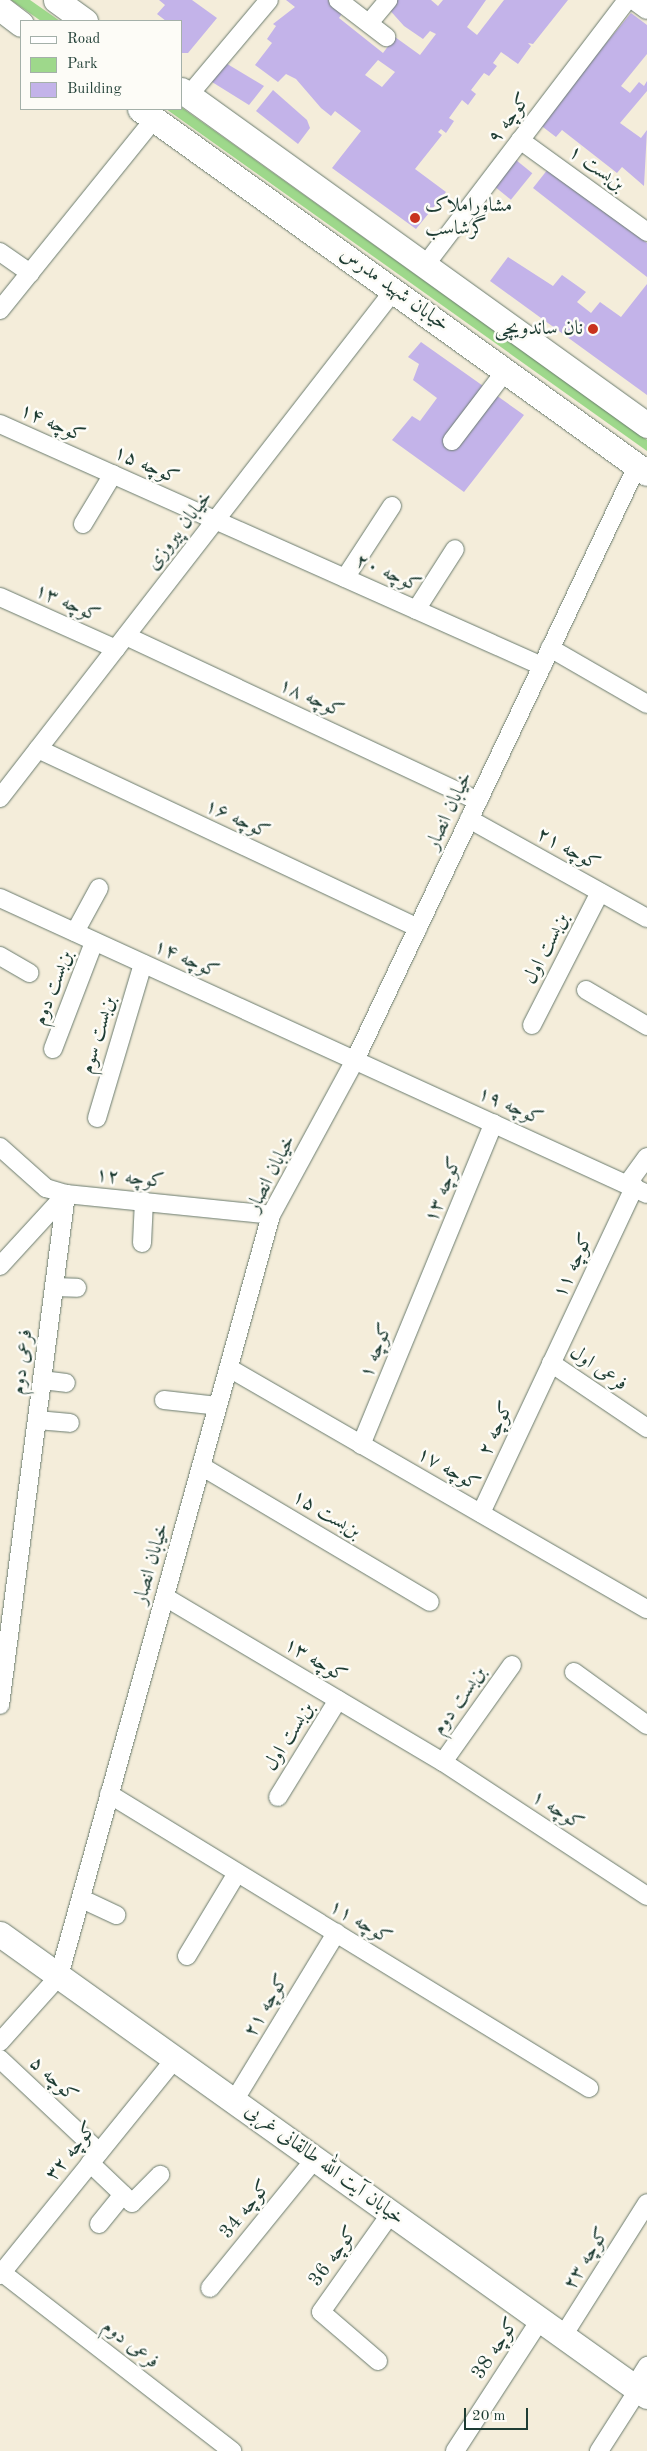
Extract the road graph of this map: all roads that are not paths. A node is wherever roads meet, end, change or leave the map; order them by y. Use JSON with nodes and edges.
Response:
{"nodes":[{"id":1,"x":56,"y":0,"type":"edge"},
{"id":2,"x":269,"y":0,"type":"edge"},
{"id":3,"x":338,"y":0,"type":"edge"},
{"id":4,"x":388,"y":0,"type":"edge"},
{"id":5,"x":627,"y":0,"type":"edge"},
{"id":6,"x":633,"y":0,"type":"edge"},
{"id":7,"x":0,"y":8,"type":"edge"},
{"id":8,"x":647,"y":10,"type":"edge"},
{"id":9,"x":84,"y":20,"type":"edge"},
{"id":10,"x":20,"y":23,"type":"edge"},
{"id":11,"x":369,"y":23,"type":"junction"},
{"id":12,"x":386,"y":37,"type":"dead end"},
{"id":13,"x":185,"y":92,"type":"edge"},
{"id":14,"x":147,"y":114,"type":"edge"},
{"id":15,"x":520,"y":140,"type":"junction"},
{"id":16,"x":647,"y":232,"type":"edge"},
{"id":17,"x":0,"y":252,"type":"edge"},
{"id":18,"x":426,"y":264,"type":"junction"},
{"id":19,"x":30,"y":273,"type":"junction"},
{"id":20,"x":394,"y":290,"type":"junction"},
{"id":21,"x":0,"y":310,"type":"edge"},
{"id":22,"x":506,"y":370,"type":"junction"},
{"id":23,"x":0,"y":424,"type":"edge"},
{"id":24,"x":647,"y":425,"type":"edge"},
{"id":25,"x":452,"y":441,"type":"dead end"},
{"id":26,"x":87,"y":463,"type":"joint"},
{"id":27,"x":642,"y":469,"type":"edge"},
{"id":28,"x":113,"y":474,"type":"junction"},
{"id":29,"x":392,"y":506,"type":"dead end"},
{"id":30,"x":216,"y":520,"type":"junction"},
{"id":31,"x":83,"y":524,"type":"dead end"},
{"id":32,"x":455,"y":549,"type":"dead end"},
{"id":33,"x":344,"y":578,"type":"junction"},
{"id":34,"x":0,"y":598,"type":"edge"},
{"id":35,"x":416,"y":610,"type":"junction"},
{"id":36,"x":121,"y":643,"type":"junction"},
{"id":37,"x":550,"y":648,"type":"junction"},
{"id":38,"x":542,"y":666,"type":"junction"},
{"id":39,"x":647,"y":704,"type":"edge"},
{"id":40,"x":38,"y":749,"type":"junction"},
{"id":41,"x":0,"y":798,"type":"edge"},
{"id":42,"x":478,"y":801,"type":"junction"},
{"id":43,"x":469,"y":819,"type":"junction"},
{"id":44,"x":99,"y":888,"type":"dead end"},
{"id":45,"x":600,"y":892,"type":"junction"},
{"id":46,"x":0,"y":898,"type":"edge"},
{"id":47,"x":647,"y":918,"type":"edge"},
{"id":48,"x":418,"y":928,"type":"junction"},
{"id":49,"x":75,"y":932,"type":"junction"},
{"id":50,"x":94,"y":942,"type":"junction"},
{"id":51,"x":0,"y":956,"type":"edge"},
{"id":52,"x":143,"y":964,"type":"junction"},
{"id":53,"x":29,"y":974,"type":"dead end"},
{"id":54,"x":586,"y":990,"type":"dead end"},
{"id":55,"x":532,"y":1025,"type":"dead end"},
{"id":56,"x":647,"y":1026,"type":"edge"},
{"id":57,"x":52,"y":1049,"type":"dead end"},
{"id":58,"x":355,"y":1060,"type":"junction"},
{"id":59,"x":97,"y":1118,"type":"dead end"},
{"id":60,"x":494,"y":1123,"type":"junction"},
{"id":61,"x":0,"y":1147,"type":"edge"},
{"id":62,"x":647,"y":1157,"type":"edge"},
{"id":63,"x":636,"y":1188,"type":"edge"},
{"id":64,"x":66,"y":1194,"type":"junction"},
{"id":65,"x":144,"y":1202,"type":"junction"},
{"id":66,"x":272,"y":1215,"type":"junction"},
{"id":67,"x":142,"y":1243,"type":"dead end"},
{"id":68,"x":0,"y":1266,"type":"edge"},
{"id":69,"x":432,"y":1273,"type":"joint"},
{"id":70,"x":54,"y":1287,"type":"junction"},
{"id":71,"x":77,"y":1288,"type":"dead end"},
{"id":72,"x":551,"y":1363,"type":"junction"},
{"id":73,"x":228,"y":1368,"type":"junction"},
{"id":74,"x":42,"y":1380,"type":"junction"},
{"id":75,"x":66,"y":1383,"type":"dead end"},
{"id":76,"x":164,"y":1400,"type":"dead end"},
{"id":77,"x":218,"y":1406,"type":"junction"},
{"id":78,"x":37,"y":1420,"type":"junction"},
{"id":79,"x":70,"y":1423,"type":"dead end"},
{"id":80,"x":647,"y":1428,"type":"edge"},
{"id":81,"x":362,"y":1445,"type":"junction"},
{"id":82,"x":202,"y":1466,"type":"junction"},
{"id":83,"x":481,"y":1513,"type":"junction"},
{"id":84,"x":165,"y":1597,"type":"junction"},
{"id":85,"x":430,"y":1602,"type":"dead end"},
{"id":86,"x":647,"y":1610,"type":"edge"},
{"id":87,"x":512,"y":1664,"type":"dead end"},
{"id":88,"x":574,"y":1672,"type":"dead end"},
{"id":89,"x":338,"y":1700,"type":"junction"},
{"id":90,"x":0,"y":1705,"type":"edge"},
{"id":91,"x":647,"y":1725,"type":"edge"},
{"id":92,"x":443,"y":1762,"type":"junction"},
{"id":93,"x":109,"y":1794,"type":"junction"},
{"id":94,"x":278,"y":1797,"type":"dead end"},
{"id":95,"x":237,"y":1873,"type":"junction"},
{"id":96,"x":647,"y":1896,"type":"edge"},
{"id":97,"x":82,"y":1899,"type":"junction"},
{"id":98,"x":116,"y":1915,"type":"dead end"},
{"id":99,"x":336,"y":1933,"type":"junction"},
{"id":100,"x":0,"y":1934,"type":"edge"},
{"id":101,"x":187,"y":1956,"type":"dead end"},
{"id":102,"x":59,"y":1976,"type":"junction"},
{"id":103,"x":0,"y":2042,"type":"edge"},
{"id":104,"x":0,"y":2059,"type":"edge"},
{"id":105,"x":174,"y":2059,"type":"junction"},
{"id":106,"x":589,"y":2088,"type":"dead end"},
{"id":107,"x":234,"y":2101,"type":"junction"},
{"id":108,"x":94,"y":2158,"type":"junction"},
{"id":109,"x":315,"y":2159,"type":"junction"},
{"id":110,"x":160,"y":2175,"type":"dead end"},
{"id":111,"x":128,"y":2199,"type":"junction"},
{"id":112,"x":647,"y":2203,"type":"edge"},
{"id":113,"x":391,"y":2213,"type":"junction"},
{"id":114,"x":99,"y":2224,"type":"dead end"},
{"id":115,"x":1,"y":2273,"type":"edge"},
{"id":116,"x":210,"y":2288,"type":"dead end"},
{"id":117,"x":540,"y":2320,"type":"junction"},
{"id":118,"x":563,"y":2336,"type":"junction"},
{"id":119,"x":378,"y":2361,"type":"dead end"},
{"id":120,"x":647,"y":2366,"type":"edge"},
{"id":121,"x":640,"y":2391,"type":"edge"},
{"id":122,"x":232,"y":2451,"type":"edge"},
{"id":123,"x":455,"y":2451,"type":"edge"},
{"id":124,"x":599,"y":2451,"type":"edge"}],
"edges":[{"from":1,"to":9,"type":"main road"},
{"from":2,"to":13,"type":"street"},
{"from":3,"to":11,"type":"street"},
{"from":4,"to":11,"type":"street"},
{"from":5,"to":15,"type":"street","name":"کوچه ۹"},
{"from":6,"to":8,"type":"street"},
{"from":7,"to":10,"type":"main road"},
{"from":11,"to":12,"type":"street"},
{"from":13,"to":18,"type":"main road","name":"خیابان شهید مدرس"},
{"from":14,"to":19,"type":"street"},
{"from":14,"to":20,"type":"main road","name":"خیابان شهید مدرس"},
{"from":15,"to":16,"type":"street","name":"بن‌بست ۱"},
{"from":15,"to":18,"type":"street","name":"کوچه ۹"},
{"from":17,"to":19,"type":"street"},
{"from":18,"to":24,"type":"main road","name":"خیابان شهید مدرس"},
{"from":19,"to":21,"type":"street"},
{"from":20,"to":22,"type":"main road","name":"خیابان شهید مدرس"},
{"from":20,"to":30,"type":"street","name":"خیابان پیروزی"},
{"from":22,"to":25,"type":"street"},
{"from":22,"to":27,"type":"main road","name":"خیابان شهید مدرس"},
{"from":23,"to":26,"type":"street","name":"کوچه ۱۴"},
{"from":26,"to":28,"type":"street","name":"کوچه ۱۵"},
{"from":27,"to":37,"type":"street","name":"خیابان انصار"},
{"from":28,"to":30,"type":"street","name":"کوچه ۱۵"},
{"from":28,"to":31,"type":"street"},
{"from":29,"to":33,"type":"street"},
{"from":30,"to":33,"type":"street","name":"کوچه ۲۰"},
{"from":30,"to":36,"type":"street","name":"خیابان پیروزی"},
{"from":32,"to":35,"type":"street"},
{"from":33,"to":35,"type":"street","name":"کوچه ۲۰"},
{"from":34,"to":36,"type":"street","name":"کوچه ۱۳"},
{"from":35,"to":38,"type":"street","name":"کوچه ۲۰"},
{"from":36,"to":40,"type":"street","name":"خیابان پیروزی"},
{"from":36,"to":42,"type":"street","name":"کوچه ۱۸"},
{"from":37,"to":38,"type":"street","name":"خیابان انصار"},
{"from":37,"to":39,"type":"street"},
{"from":38,"to":42,"type":"street","name":"خیابان انصار"},
{"from":40,"to":41,"type":"street","name":"خیابان پیروزی"},
{"from":40,"to":48,"type":"street","name":"کوچه ۱۶"},
{"from":42,"to":43,"type":"street","name":"خیابان انصار"},
{"from":43,"to":45,"type":"street","name":"کوچه ۲۱"},
{"from":43,"to":48,"type":"street","name":"خیابان انصار"},
{"from":44,"to":49,"type":"street"},
{"from":45,"to":47,"type":"street","name":"کوچه ۲۱"},
{"from":45,"to":55,"type":"street","name":"بن‌بست اول"},
{"from":46,"to":49,"type":"street","name":"کوچه ۱۴"},
{"from":48,"to":58,"type":"street","name":"خیابان انصار"},
{"from":49,"to":50,"type":"street","name":"کوچه ۱۴"},
{"from":50,"to":52,"type":"street","name":"کوچه ۱۴"},
{"from":50,"to":57,"type":"street","name":"بن‌بست دوم"},
{"from":51,"to":53,"type":"street"},
{"from":52,"to":58,"type":"street","name":"کوچه ۱۴"},
{"from":52,"to":59,"type":"street","name":"بن‌بست سوم"},
{"from":54,"to":56,"type":"street"},
{"from":58,"to":60,"type":"street","name":"کوچه ۱۹"},
{"from":58,"to":66,"type":"street","name":"خیابان انصار"},
{"from":60,"to":63,"type":"street","name":"کوچه ۱۹"},
{"from":60,"to":69,"type":"street","name":"کوچه ۱۳"},
{"from":61,"to":64,"type":"street","name":"کوچه ۱۲"},
{"from":62,"to":63,"type":"street","name":"کوچه ۱۱"},
{"from":63,"to":72,"type":"street","name":"کوچه ۱۱"},
{"from":64,"to":65,"type":"street","name":"کوچه ۱۲"},
{"from":64,"to":68,"type":"street"},
{"from":64,"to":70,"type":"street","name":"فرعی دوم"},
{"from":65,"to":66,"type":"street","name":"کوچه ۱۲"},
{"from":65,"to":67,"type":"street"},
{"from":66,"to":73,"type":"street","name":"خیابان انصار"},
{"from":69,"to":81,"type":"street","name":"کوچه ۱"},
{"from":70,"to":71,"type":"street"},
{"from":70,"to":74,"type":"street","name":"فرعی دوم"},
{"from":72,"to":80,"type":"street","name":"فرعی اول"},
{"from":72,"to":83,"type":"street","name":"کوچه ۲"},
{"from":73,"to":77,"type":"street","name":"خیابان انصار"},
{"from":73,"to":81,"type":"street","name":"کوچه ۱۷"},
{"from":74,"to":75,"type":"street"},
{"from":74,"to":78,"type":"street","name":"فرعی دوم"},
{"from":76,"to":77,"type":"street"},
{"from":77,"to":82,"type":"street","name":"خیابان انصار"},
{"from":78,"to":79,"type":"street"},
{"from":78,"to":90,"type":"street","name":"فرعی دوم"},
{"from":81,"to":83,"type":"street","name":"کوچه ۱۷"},
{"from":82,"to":84,"type":"street","name":"خیابان انصار"},
{"from":82,"to":85,"type":"street","name":"بن‌بست ۱۵"},
{"from":83,"to":86,"type":"street","name":"کوچه ۱۷"},
{"from":84,"to":89,"type":"street","name":"کوچه ۱۳"},
{"from":84,"to":93,"type":"street","name":"خیابان انصار"},
{"from":87,"to":92,"type":"street","name":"بن‌بست دوم"},
{"from":88,"to":91,"type":"street"},
{"from":89,"to":92,"type":"street","name":"کوچه ۱۳"},
{"from":89,"to":94,"type":"street","name":"بن‌بست اول"},
{"from":92,"to":96,"type":"street","name":"کوچه ۱"},
{"from":93,"to":95,"type":"street","name":"کوچه ۱۱"},
{"from":93,"to":97,"type":"street","name":"خیابان انصار"},
{"from":95,"to":99,"type":"street","name":"کوچه ۱۱"},
{"from":95,"to":101,"type":"street"},
{"from":97,"to":98,"type":"street"},
{"from":97,"to":102,"type":"street","name":"خیابان انصار"},
{"from":99,"to":106,"type":"street","name":"کوچه ۱۱"},
{"from":99,"to":107,"type":"street","name":"کوچه ۲۱"},
{"from":100,"to":102,"type":"main road","name":"خیابان آیت الله طالقانی غربی"},
{"from":102,"to":103,"type":"street"},
{"from":102,"to":105,"type":"main road","name":"خیابان آیت الله طالقانی غربی"},
{"from":104,"to":108,"type":"street","name":"کوچه ۵"},
{"from":105,"to":107,"type":"main road","name":"خیابان آیت الله طالقانی غربی"},
{"from":105,"to":108,"type":"street","name":"کوچه ۳۲"},
{"from":107,"to":109,"type":"main road","name":"خیابان آیت الله طالقانی غربی"},
{"from":108,"to":111,"type":"street"},
{"from":108,"to":115,"type":"street","name":"کوچه ۳۲"},
{"from":109,"to":113,"type":"main road","name":"خیابان آیت الله طالقانی غربی"},
{"from":109,"to":116,"type":"street","name":"کوچه 34"},
{"from":110,"to":111,"type":"street"},
{"from":111,"to":114,"type":"street"},
{"from":112,"to":118,"type":"street","name":"کوچه ۲۳"},
{"from":113,"to":117,"type":"main road","name":"خیابان آیت الله طالقانی غربی"},
{"from":113,"to":119,"type":"street","name":"کوچه 36"},
{"from":115,"to":122,"type":"street","name":"فرعی دوم"},
{"from":117,"to":118,"type":"main road","name":"خیابان آیت الله طالقانی غربی"},
{"from":117,"to":123,"type":"street","name":"کوچه 38"},
{"from":118,"to":121,"type":"main road","name":"خیابان آیت الله طالقانی غربی"},
{"from":120,"to":121,"type":"street"},
{"from":121,"to":124,"type":"street"}]}
